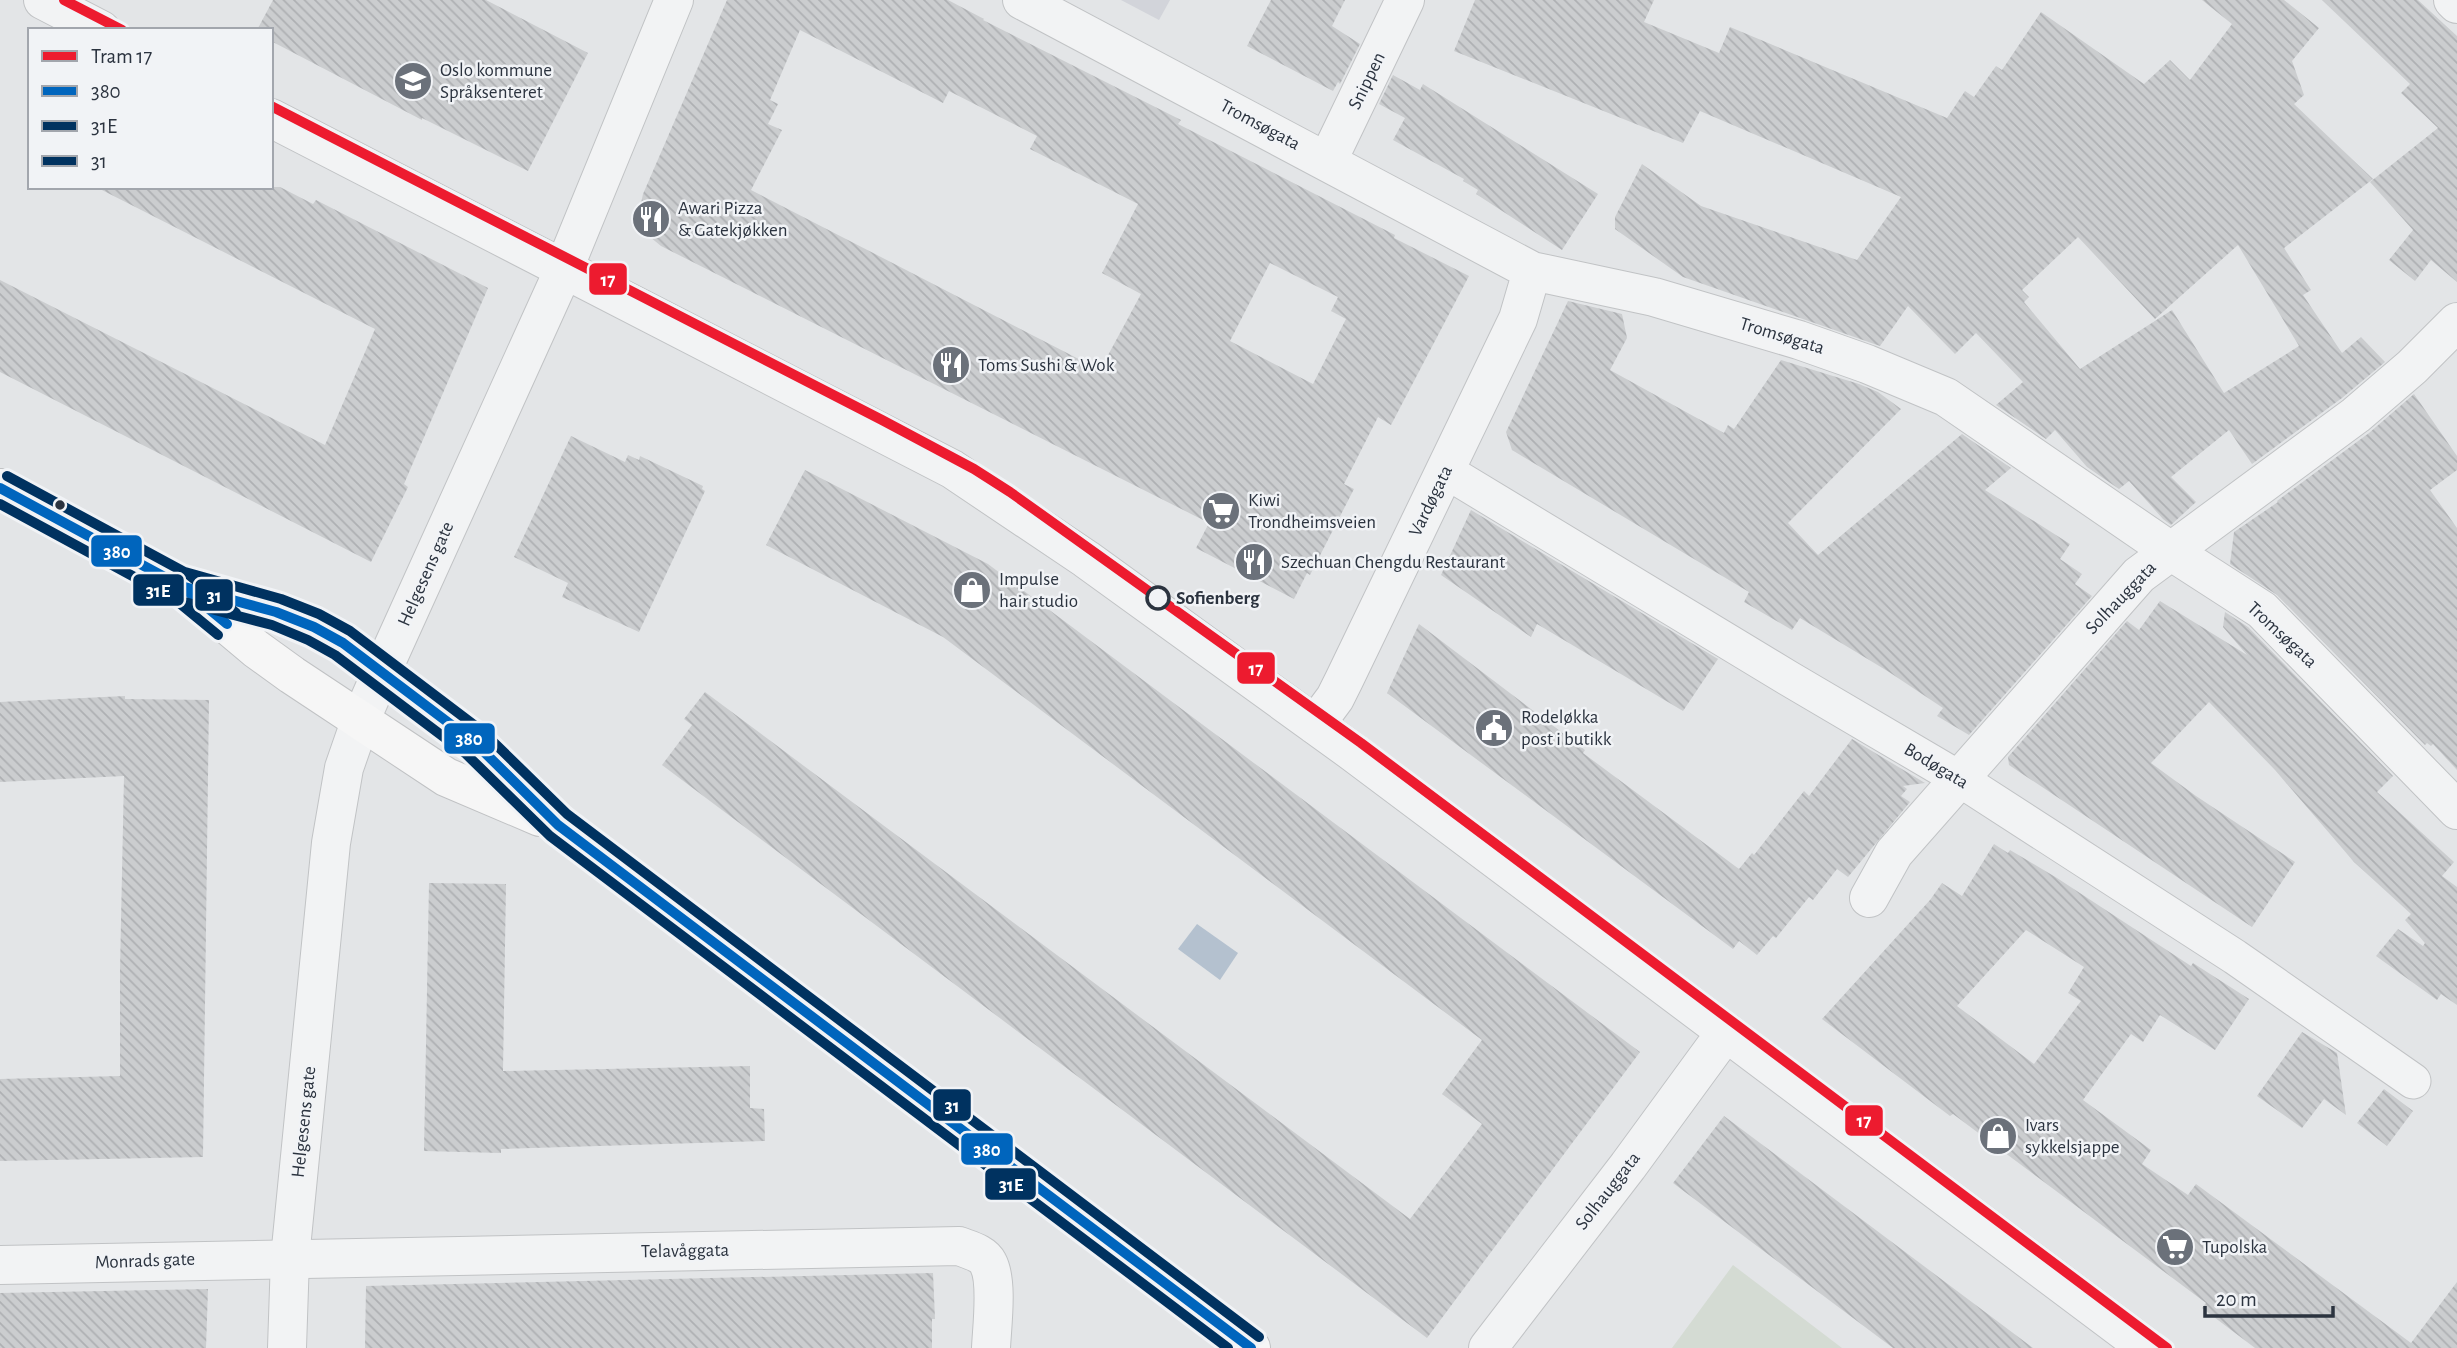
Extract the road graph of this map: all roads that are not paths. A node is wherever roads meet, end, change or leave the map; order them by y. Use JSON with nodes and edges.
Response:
{"nodes":[{"id":1,"x":43,"y":0,"type":"edge"},
{"id":2,"x":674,"y":0,"type":"edge"},
{"id":3,"x":1022,"y":0,"type":"edge"},
{"id":4,"x":1405,"y":0,"type":"edge"},
{"id":5,"x":2453,"y":0,"type":"edge"},
{"id":6,"x":2457,"y":4,"type":"edge"},
{"id":7,"x":97,"y":28,"type":"edge"},
{"id":8,"x":273,"y":119,"type":"edge"},
{"id":9,"x":1328,"y":160,"type":"junction"},
{"id":10,"x":564,"y":269,"type":"junction"},
{"id":11,"x":1532,"y":271,"type":"junction"},
{"id":12,"x":2457,"y":322,"type":"edge"},
{"id":13,"x":1446,"y":471,"type":"junction"},
{"id":14,"x":0,"y":488,"type":"edge"},
{"id":15,"x":2169,"y":550,"type":"junction"},
{"id":16,"x":181,"y":586,"type":"junction"},
{"id":17,"x":382,"y":671,"type":"junction"},
{"id":18,"x":361,"y":719,"type":"junction"},
{"id":19,"x":1315,"y":725,"type":"junction"},
{"id":20,"x":1958,"y":778,"type":"junction"},
{"id":21,"x":2457,"y":810,"type":"edge"},
{"id":22,"x":558,"y":825,"type":"junction"},
{"id":23,"x":1869,"y":898,"type":"dead end"},
{"id":24,"x":1726,"y":1032,"type":"junction"},
{"id":25,"x":2413,"y":1081,"type":"dead end"},
{"id":26,"x":290,"y":1258,"type":"junction"},
{"id":27,"x":0,"y":1265,"type":"edge"},
{"id":28,"x":287,"y":1348,"type":"edge"},
{"id":29,"x":991,"y":1348,"type":"edge"},
{"id":30,"x":1251,"y":1348,"type":"edge"},
{"id":31,"x":1488,"y":1348,"type":"edge"},
{"id":32,"x":2147,"y":1348,"type":"edge"}],
"edges":[{"from":1,"to":7,"type":"street"},
{"from":2,"to":10,"type":"street","name":"Helgesens gate"},
{"from":3,"to":9,"type":"street","name":"Tromsøgata"},
{"from":4,"to":9,"type":"street","name":"Snippen"},
{"from":5,"to":6,"type":"street"},
{"from":8,"to":10,"type":"street"},
{"from":9,"to":11,"type":"street","name":"Tromsøgata"},
{"from":10,"to":17,"type":"street","name":"Helgesens gate"},
{"from":10,"to":19,"type":"street"},
{"from":11,"to":13,"type":"street","name":"Vardøgata"},
{"from":11,"to":15,"type":"street","name":"Tromsøgata"},
{"from":12,"to":15,"type":"street","name":"Solhauggata"},
{"from":13,"to":19,"type":"street","name":"Vardøgata"},
{"from":13,"to":20,"type":"street","name":"Bodøgata"},
{"from":14,"to":16,"type":"main road"},
{"from":15,"to":20,"type":"street","name":"Solhauggata"},
{"from":15,"to":21,"type":"street","name":"Tromsøgata"},
{"from":16,"to":17,"type":"main road"},
{"from":16,"to":18,"type":"main road"},
{"from":17,"to":18,"type":"street","name":"Helgesens gate"},
{"from":17,"to":22,"type":"main road"},
{"from":18,"to":22,"type":"main road"},
{"from":18,"to":26,"type":"street","name":"Helgesens gate"},
{"from":19,"to":24,"type":"street"},
{"from":20,"to":23,"type":"street","name":"Solhauggata"},
{"from":20,"to":25,"type":"street","name":"Bodøgata"},
{"from":22,"to":30,"type":"main road"},
{"from":24,"to":31,"type":"street","name":"Solhauggata"},
{"from":24,"to":32,"type":"street"},
{"from":26,"to":27,"type":"street","name":"Monrads gate"},
{"from":26,"to":28,"type":"street","name":"Helgesens gate"},
{"from":26,"to":29,"type":"street","name":"Telavåggata"}]}
